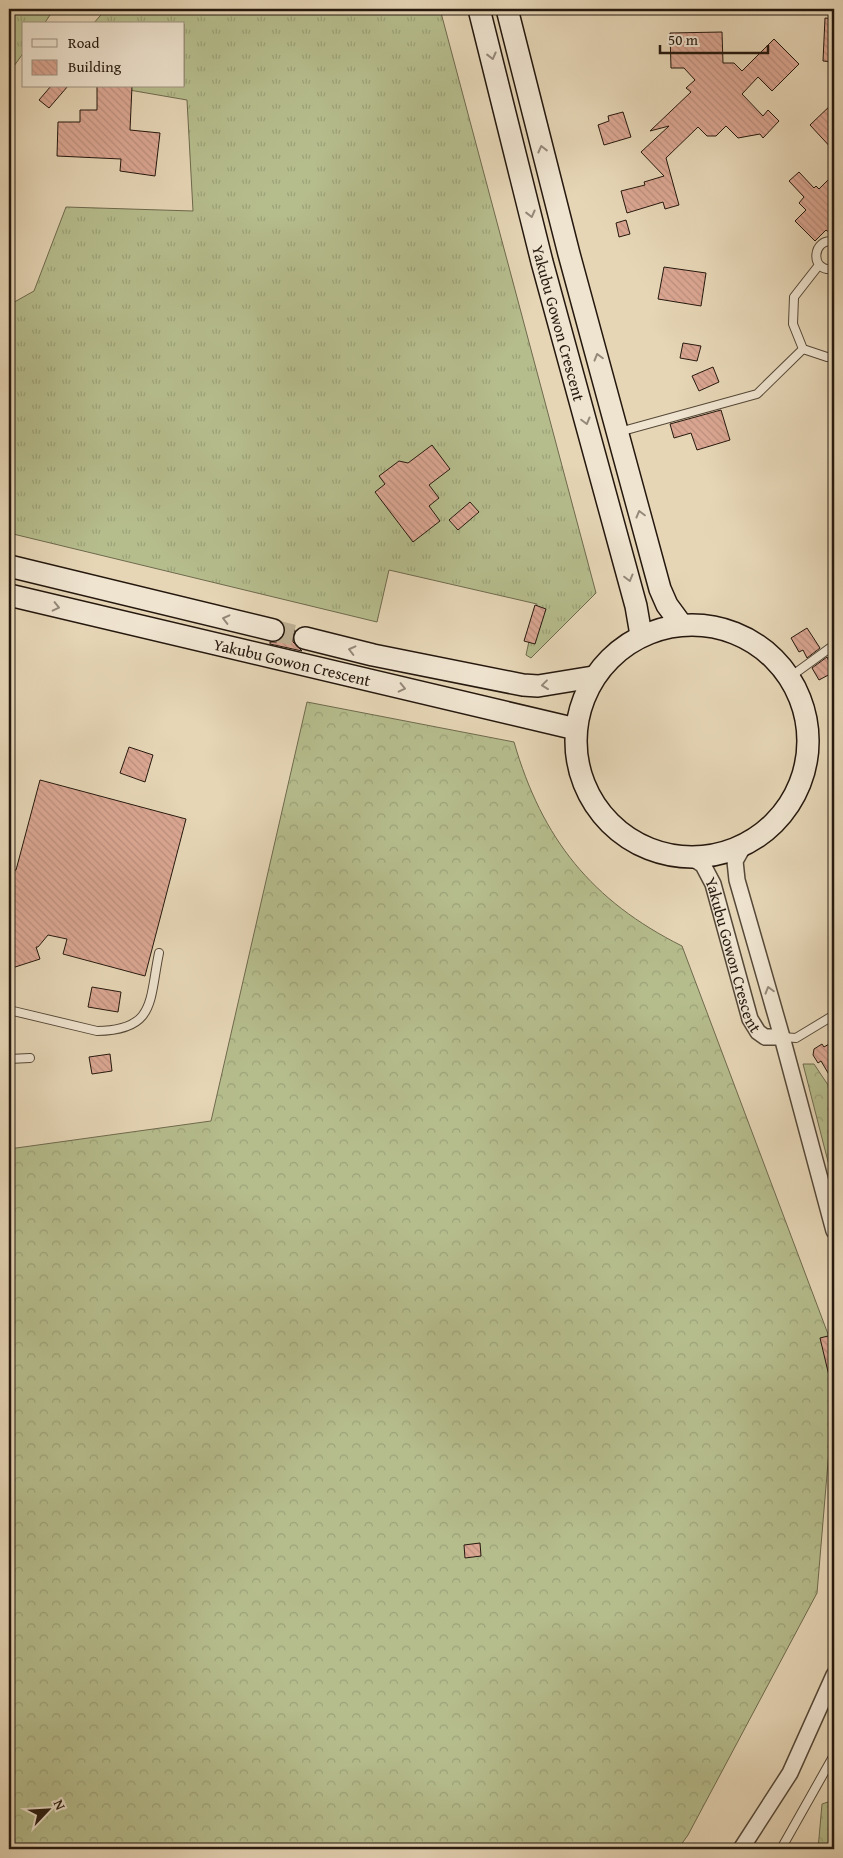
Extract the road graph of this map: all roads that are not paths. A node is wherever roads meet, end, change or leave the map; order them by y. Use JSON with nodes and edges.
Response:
{"nodes":[{"id":1,"x":479,"y":9,"type":"edge"},
{"id":2,"x":507,"y":9,"type":"edge"},
{"id":3,"x":834,"y":242,"type":"edge"},
{"id":4,"x":819,"y":265,"type":"junction"},
{"id":5,"x":834,"y":269,"type":"edge"},
{"id":6,"x":803,"y":349,"type":"junction"},
{"id":7,"x":834,"y":357,"type":"edge"},
{"id":8,"x":619,"y":432,"type":"junction"},
{"id":9,"x":9,"y":566,"type":"edge"},
{"id":10,"x":9,"y":596,"type":"edge"},
{"id":11,"x":681,"y":624,"type":"junction"},
{"id":12,"x":273,"y":630,"type":"tunnel mouth"},
{"id":13,"x":640,"y":635,"type":"junction"},
{"id":14,"x":305,"y":638,"type":"tunnel mouth"},
{"id":15,"x":834,"y":645,"type":"edge"},
{"id":16,"x":593,"y":677,"type":"junction"},
{"id":17,"x":790,"y":678,"type":"junction"},
{"id":18,"x":576,"y":729,"type":"junction"},
{"id":19,"x":743,"y":847,"type":"junction"},
{"id":20,"x":692,"y":858,"type":"junction"},
{"id":21,"x":159,"y":953,"type":"dead end"},
{"id":22,"x":9,"y":1010,"type":"edge"},
{"id":23,"x":834,"y":1015,"type":"edge"},
{"id":24,"x":782,"y":1037,"type":"junction"},
{"id":25,"x":30,"y":1058,"type":"dead end"},
{"id":26,"x":9,"y":1059,"type":"edge"},
{"id":27,"x":834,"y":1231,"type":"edge"},
{"id":28,"x":834,"y":1675,"type":"edge"},
{"id":29,"x":834,"y":1755,"type":"edge"},
{"id":30,"x":741,"y":1849,"type":"edge"},
{"id":31,"x":782,"y":1849,"type":"edge"}],
"edges":[{"from":1,"to":13,"type":"street","name":"Yakubu Gowon Crescent","one_way":true},
{"from":8,"to":2,"type":"street","name":"Yakubu Gowon Crescent","one_way":true},
{"from":3,"to":4,"type":"lane"},
{"from":4,"to":5,"type":"lane"},
{"from":4,"to":6,"type":"lane"},
{"from":6,"to":7,"type":"lane"},
{"from":6,"to":8,"type":"lane"},
{"from":11,"to":8,"type":"street","name":"Yakubu Gowon Crescent","one_way":true},
{"from":12,"to":9,"type":"street","one_way":true},
{"from":10,"to":18,"type":"street","name":"Yakubu Gowon Crescent","one_way":true},
{"from":11,"to":13,"type":"street"},
{"from":11,"to":17,"type":"street"},
{"from":13,"to":16,"type":"street"},
{"from":16,"to":14,"type":"street","one_way":true},
{"from":15,"to":17,"type":"lane"},
{"from":16,"to":18,"type":"street"},
{"from":17,"to":19,"type":"street"},
{"from":18,"to":20,"type":"street"},
{"from":19,"to":20,"type":"street"},
{"from":24,"to":19,"type":"street","name":"Yakubu Gowon Crescent","one_way":true},
{"from":20,"to":24,"type":"street","name":"Yakubu Gowon Crescent"},
{"from":21,"to":22,"type":"lane"},
{"from":23,"to":24,"type":"lane"},
{"from":24,"to":27,"type":"street","name":"Yakubu Gowon Crescent"},
{"from":25,"to":26,"type":"lane"},
{"from":28,"to":30,"type":"street"},
{"from":29,"to":31,"type":"lane"}]}
